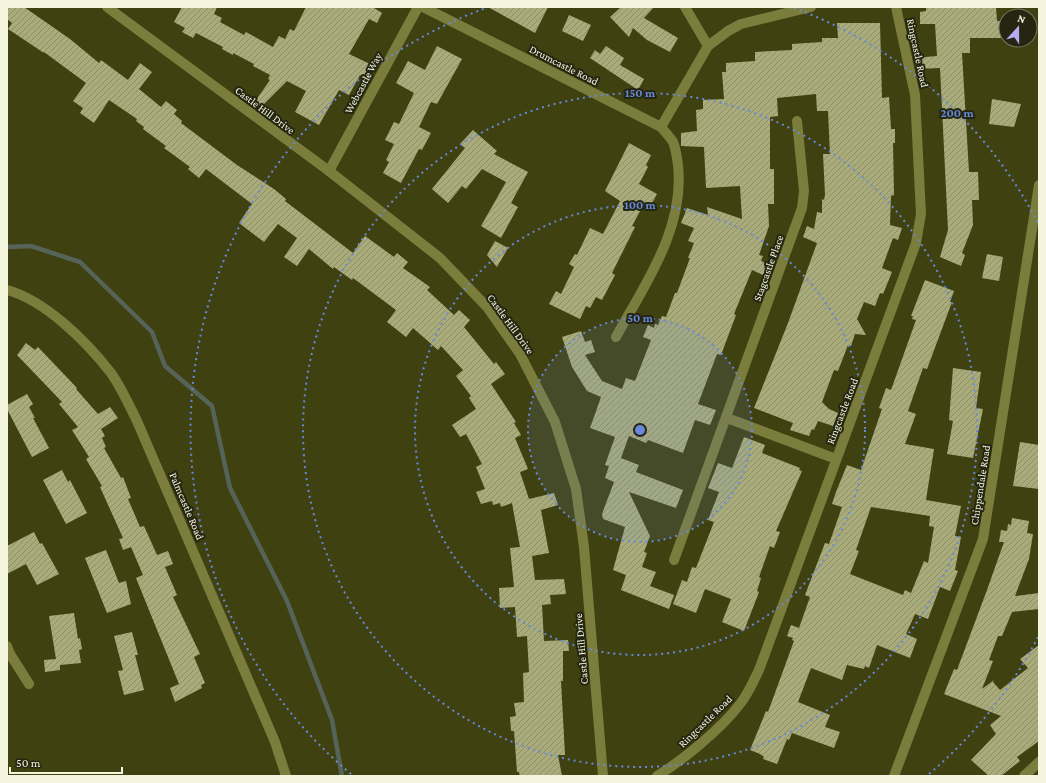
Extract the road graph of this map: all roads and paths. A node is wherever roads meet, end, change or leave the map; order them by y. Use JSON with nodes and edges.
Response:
{"nodes":[{"id":1,"x":107,"y":7,"type":"edge"},
{"id":2,"x":418,"y":7,"type":"edge"},
{"id":3,"x":423,"y":7,"type":"edge"},
{"id":4,"x":686,"y":7,"type":"edge"},
{"id":5,"x":811,"y":7,"type":"edge"},
{"id":6,"x":896,"y":7,"type":"edge"},
{"id":7,"x":708,"y":46,"type":"junction"},
{"id":8,"x":797,"y":121,"type":"dead end"},
{"id":9,"x":661,"y":127,"type":"junction"},
{"id":10,"x":329,"y":171,"type":"junction"},
{"id":11,"x":1039,"y":185,"type":"edge"},
{"id":12,"x":7,"y":290,"type":"edge"},
{"id":13,"x":616,"y":337,"type":"dead end"},
{"id":14,"x":727,"y":418,"type":"junction"},
{"id":15,"x":836,"y":459,"type":"junction"},
{"id":16,"x":674,"y":560,"type":"dead end"},
{"id":17,"x":7,"y":646,"type":"edge"},
{"id":18,"x":29,"y":684,"type":"dead end"},
{"id":19,"x":1039,"y":762,"type":"edge"},
{"id":20,"x":286,"y":776,"type":"edge"},
{"id":21,"x":603,"y":776,"type":"edge"},
{"id":22,"x":657,"y":776,"type":"edge"},
{"id":23,"x":894,"y":776,"type":"edge"},
{"id":24,"x":1024,"y":776,"type":"edge"}],
"edges":[{"from":1,"to":10,"type":"street","name":"Castle Hill Drive"},
{"from":2,"to":10,"type":"street","name":"Webcastle Way"},
{"from":3,"to":9,"type":"street","name":"Drumcastle Road"},
{"from":4,"to":7,"type":"street"},
{"from":5,"to":7,"type":"street"},
{"from":6,"to":15,"type":"street","name":"Ringcastle Road"},
{"from":7,"to":9,"type":"street"},
{"from":8,"to":14,"type":"street","name":"Stagcastle Place"},
{"from":9,"to":13,"type":"street","name":"Drumcastle Road"},
{"from":10,"to":21,"type":"street","name":"Castle Hill Drive"},
{"from":11,"to":23,"type":"street","name":"Chippendale Road"},
{"from":12,"to":20,"type":"street","name":"Palmcastle Road"},
{"from":14,"to":15,"type":"street"},
{"from":14,"to":16,"type":"street","name":"Stagcastle Place"},
{"from":15,"to":22,"type":"street","name":"Ringcastle Road"},
{"from":17,"to":18,"type":"street"},
{"from":19,"to":24,"type":"street"}]}
